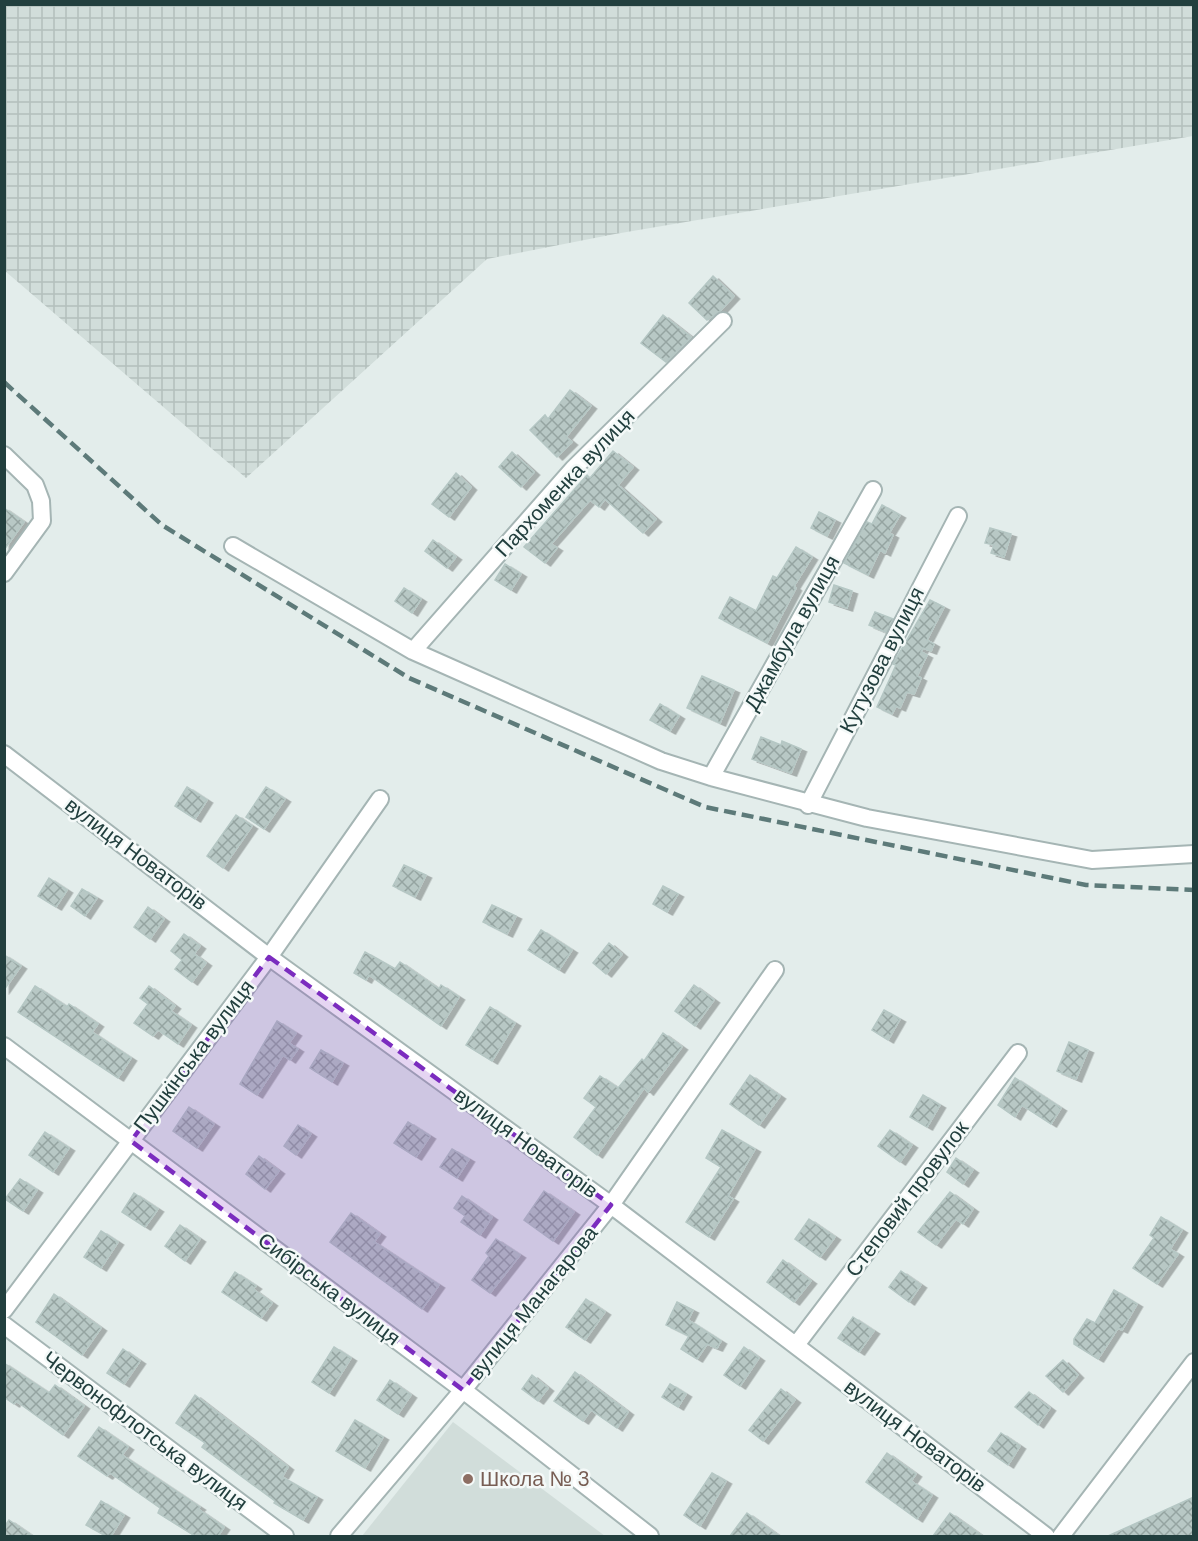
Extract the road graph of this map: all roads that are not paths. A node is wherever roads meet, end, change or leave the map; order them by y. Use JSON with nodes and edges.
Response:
{"nodes":[{"id":1,"x":723,"y":321,"type":"dead end"},
{"id":2,"x":4,"y":455,"type":"edge"},
{"id":3,"x":873,"y":490,"type":"dead end"},
{"id":4,"x":958,"y":516,"type":"dead end"},
{"id":5,"x":233,"y":546,"type":"dead end"},
{"id":6,"x":4,"y":573,"type":"edge"},
{"id":7,"x":413,"y":651,"type":"junction"},
{"id":8,"x":4,"y":754,"type":"edge"},
{"id":9,"x":711,"y":777,"type":"junction"},
{"id":10,"x":380,"y":800,"type":"dead end"},
{"id":11,"x":808,"y":805,"type":"junction"},
{"id":12,"x":1194,"y":854,"type":"edge"},
{"id":13,"x":269,"y":957,"type":"junction"},
{"id":14,"x":775,"y":970,"type":"dead end"},
{"id":15,"x":4,"y":1046,"type":"edge"},
{"id":16,"x":1018,"y":1053,"type":"dead end"},
{"id":17,"x":131,"y":1141,"type":"junction"},
{"id":18,"x":611,"y":1204,"type":"junction"},
{"id":19,"x":4,"y":1310,"type":"edge"},
{"id":20,"x":4,"y":1325,"type":"edge"},
{"id":21,"x":796,"y":1345,"type":"junction"},
{"id":22,"x":1194,"y":1362,"type":"edge"},
{"id":23,"x":463,"y":1390,"type":"junction"},
{"id":24,"x":285,"y":1536,"type":"edge"},
{"id":25,"x":339,"y":1536,"type":"edge"},
{"id":26,"x":650,"y":1536,"type":"edge"},
{"id":27,"x":1046,"y":1536,"type":"edge"},
{"id":28,"x":1061,"y":1536,"type":"edge"}],
"edges":[{"from":1,"to":7,"type":"street","name":"Пархоменка вулиця"},
{"from":2,"to":6,"type":"street"},
{"from":3,"to":9,"type":"street","name":"Джамбула вулиця"},
{"from":4,"to":11,"type":"street","name":"Кутузова вулиця"},
{"from":5,"to":7,"type":"street"},
{"from":7,"to":9,"type":"street"},
{"from":8,"to":13,"type":"street","name":"вулиця Новаторів"},
{"from":9,"to":11,"type":"street"},
{"from":10,"to":13,"type":"street","name":"Пушкінська вулиця"},
{"from":11,"to":12,"type":"street"},
{"from":13,"to":17,"type":"street","name":"Пушкінська вулиця"},
{"from":13,"to":18,"type":"street","name":"вулиця Новаторів"},
{"from":14,"to":18,"type":"street","name":"вулиця Манагарова"},
{"from":15,"to":17,"type":"street","name":"Сибірська вулиця"},
{"from":16,"to":21,"type":"street","name":"Степовий провулок"},
{"from":17,"to":19,"type":"street","name":"Пушкінська вулиця"},
{"from":17,"to":23,"type":"street","name":"Сибірська вулиця"},
{"from":18,"to":21,"type":"street","name":"вулиця Новаторів"},
{"from":18,"to":23,"type":"street","name":"вулиця Манагарова"},
{"from":20,"to":24,"type":"street","name":"Червонофлотська вулиця"},
{"from":21,"to":27,"type":"street","name":"вулиця Новаторів"},
{"from":22,"to":28,"type":"street"},
{"from":23,"to":25,"type":"street","name":"вулиця Манагарова"},
{"from":23,"to":26,"type":"street","name":"Сибірська вулиця"}]}
